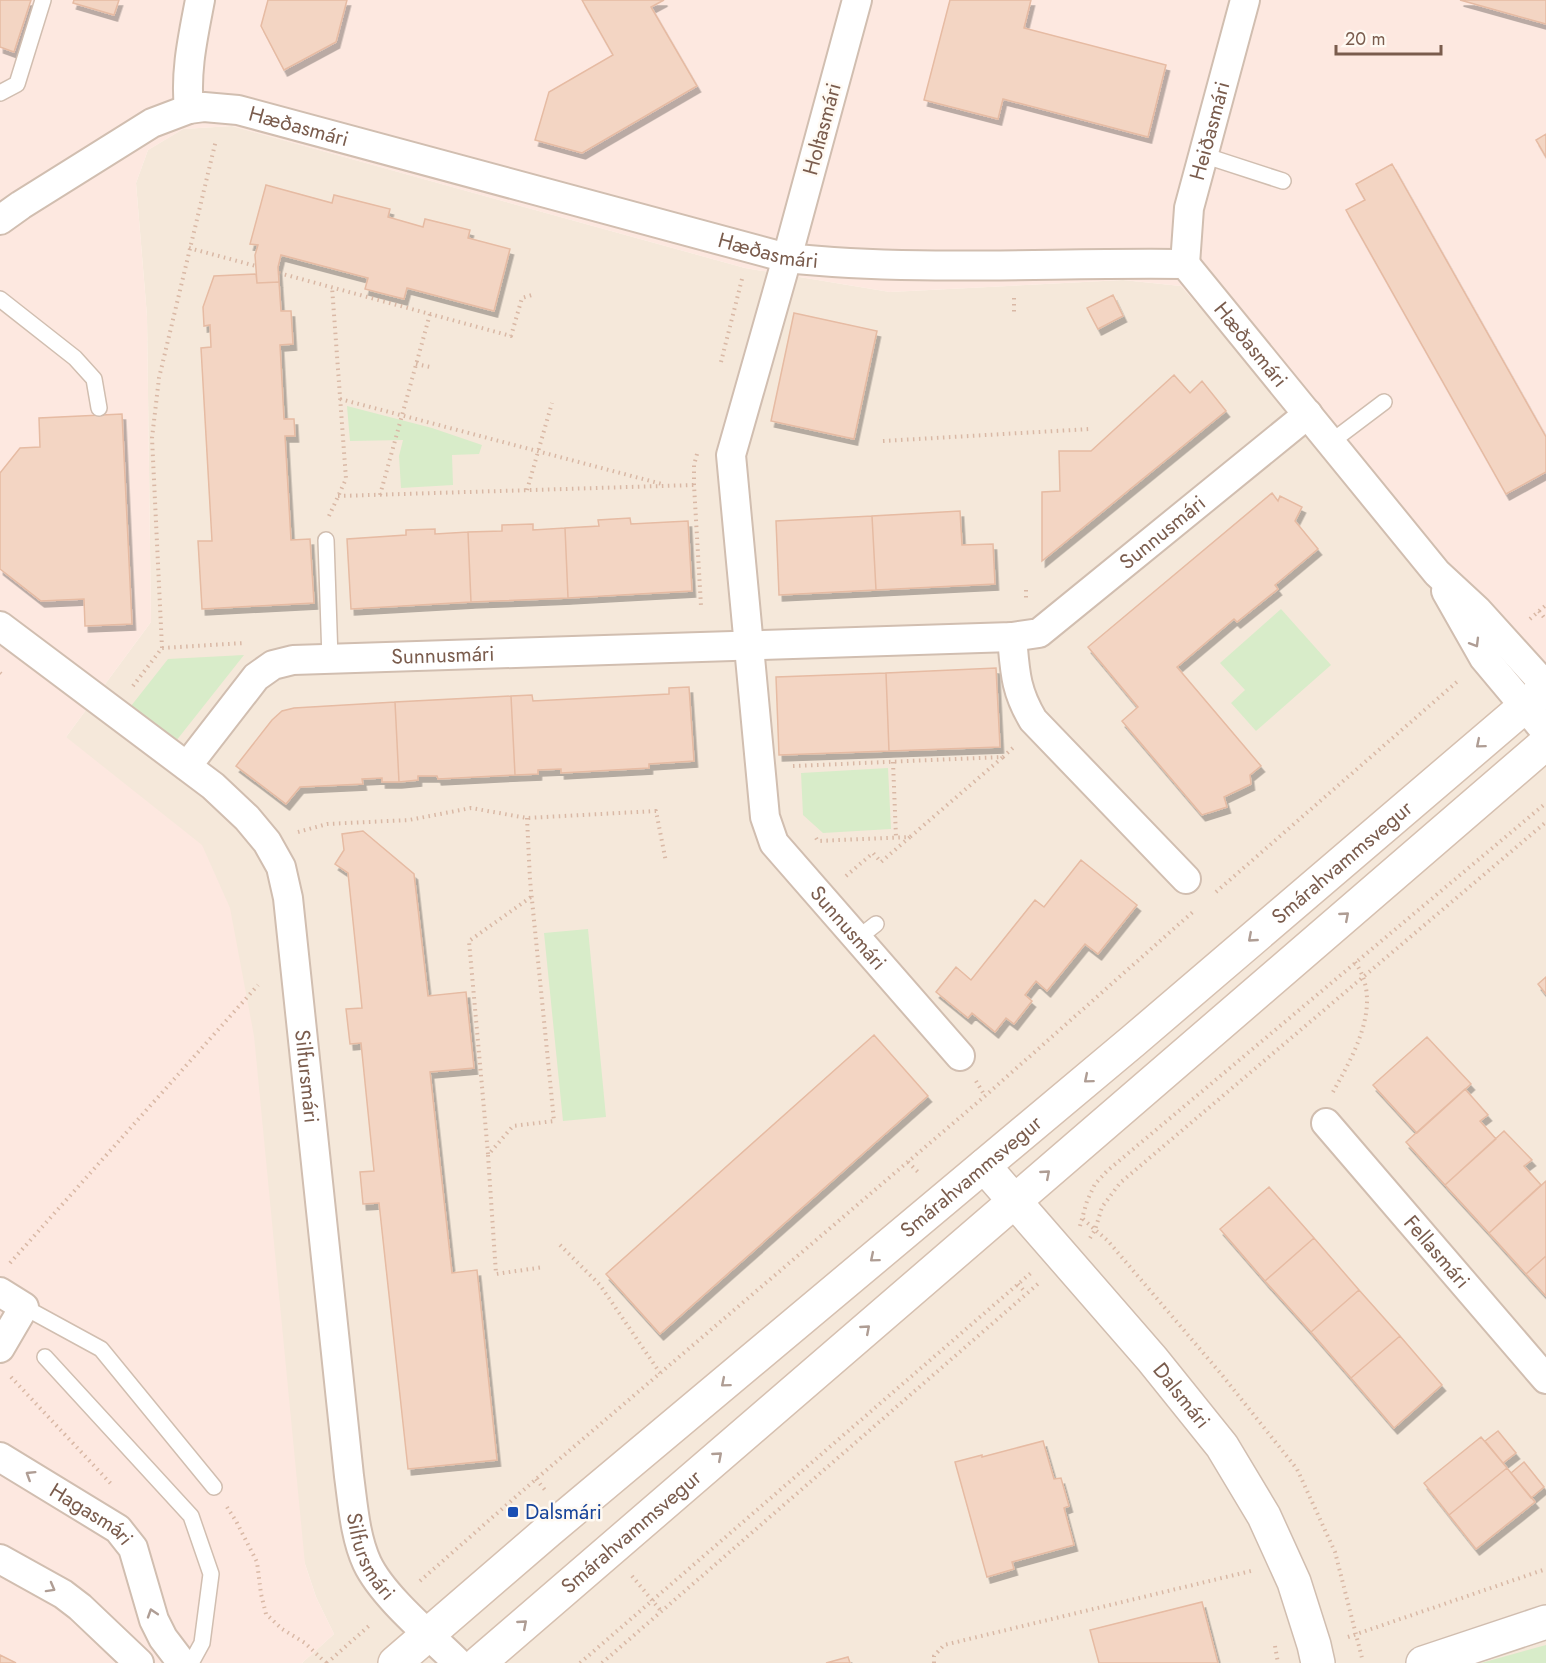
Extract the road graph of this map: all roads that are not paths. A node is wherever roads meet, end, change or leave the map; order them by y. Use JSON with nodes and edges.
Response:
{"nodes":[{"id":1,"x":43,"y":0,"type":"edge"},
{"id":2,"x":200,"y":0,"type":"edge"},
{"id":3,"x":857,"y":0,"type":"edge"},
{"id":4,"x":1245,"y":0,"type":"edge"},
{"id":5,"x":0,"y":93,"type":"edge"},
{"id":6,"x":189,"y":109,"type":"junction"},
{"id":7,"x":1203,"y":155,"type":"junction"},
{"id":8,"x":1283,"y":181,"type":"dead end"},
{"id":9,"x":0,"y":220,"type":"edge"},
{"id":10,"x":788,"y":258,"type":"junction"},
{"id":11,"x":1185,"y":264,"type":"junction"},
{"id":12,"x":0,"y":299,"type":"edge"},
{"id":13,"x":1384,"y":402,"type":"dead end"},
{"id":14,"x":99,"y":408,"type":"dead end"},
{"id":15,"x":1308,"y":414,"type":"junction"},
{"id":16,"x":1331,"y":442,"type":"junction"},
{"id":17,"x":326,"y":540,"type":"dead end"},
{"id":18,"x":0,"y":626,"type":"edge"},
{"id":19,"x":1012,"y":637,"type":"junction"},
{"id":20,"x":748,"y":646,"type":"junction"},
{"id":21,"x":330,"y":659,"type":"junction"},
{"id":22,"x":1539,"y":693,"type":"edge"},
{"id":23,"x":1546,"y":732,"type":"edge"},
{"id":24,"x":1546,"y":743,"type":"edge"},
{"id":25,"x":187,"y":766,"type":"junction"},
{"id":26,"x":1186,"y":879,"type":"dead end"},
{"id":27,"x":960,"y":1056,"type":"dead end"},
{"id":28,"x":1326,"y":1123,"type":"road end"},
{"id":29,"x":984,"y":1167,"type":"junction"},
{"id":30,"x":1014,"y":1202,"type":"junction"},
{"id":31,"x":4,"y":1279,"type":"edge"},
{"id":32,"x":24,"y":1307,"type":"junction"},
{"id":33,"x":0,"y":1347,"type":"edge"},
{"id":34,"x":45,"y":1357,"type":"dead end"},
{"id":35,"x":1546,"y":1379,"type":"edge"},
{"id":36,"x":0,"y":1457,"type":"edge"},
{"id":37,"x":214,"y":1486,"type":"road end"},
{"id":38,"x":0,"y":1559,"type":"edge"},
{"id":39,"x":1546,"y":1622,"type":"edge"},
{"id":40,"x":428,"y":1633,"type":"junction"},
{"id":41,"x":139,"y":1663,"type":"edge"},
{"id":42,"x":182,"y":1663,"type":"edge"},
{"id":43,"x":191,"y":1663,"type":"edge"},
{"id":44,"x":395,"y":1663,"type":"edge"},
{"id":45,"x":458,"y":1663,"type":"edge"},
{"id":46,"x":479,"y":1663,"type":"edge"},
{"id":47,"x":1318,"y":1663,"type":"edge"},
{"id":48,"x":1423,"y":1663,"type":"edge"}],
"edges":[{"from":1,"to":5,"type":"lane"},
{"from":2,"to":6,"type":"street"},
{"from":3,"to":10,"type":"street","name":"Holtasmári"},
{"from":4,"to":7,"type":"street","name":"Heiðasmári"},
{"from":6,"to":9,"type":"street","name":"Hæðasmári"},
{"from":6,"to":10,"type":"street","name":"Hæðasmári"},
{"from":7,"to":8,"type":"lane"},
{"from":7,"to":11,"type":"street","name":"Heiðasmári"},
{"from":10,"to":11,"type":"street","name":"Hæðasmári"},
{"from":10,"to":20,"type":"street","name":"Sunnusmári"},
{"from":11,"to":15,"type":"street","name":"Hæðasmári"},
{"from":12,"to":14,"type":"lane"},
{"from":13,"to":16,"type":"lane"},
{"from":15,"to":16,"type":"street","name":"Hæðasmári"},
{"from":15,"to":19,"type":"street","name":"Sunnusmári"},
{"from":16,"to":22,"type":"street","name":"Hæðasmári"},
{"from":17,"to":21,"type":"lane"},
{"from":18,"to":25,"type":"street","name":"Silfursmári"},
{"from":19,"to":20,"type":"street","name":"Sunnusmári"},
{"from":19,"to":26,"type":"street"},
{"from":20,"to":21,"type":"street","name":"Sunnusmári"},
{"from":20,"to":27,"type":"street","name":"Sunnusmári"},
{"from":21,"to":25,"type":"street","name":"Sunnusmári"},
{"from":22,"to":23,"type":"street","name":"Hæðasmári"},
{"from":22,"to":29,"type":"main road","name":"Smárahvammsvegur","one_way":true},
{"from":30,"to":24,"type":"main road","name":"Smárahvammsvegur","one_way":true},
{"from":25,"to":40,"type":"street","name":"Silfursmári"},
{"from":28,"to":35,"type":"street","name":"Fellasmári"},
{"from":29,"to":30,"type":"main road","name":"Dalsmári"},
{"from":29,"to":40,"type":"main road","name":"Smárahvammsvegur","one_way":true},
{"from":46,"to":30,"type":"main road","name":"Smárahvammsvegur","one_way":true},
{"from":30,"to":47,"type":"main road","name":"Dalsmári"},
{"from":31,"to":32,"type":"street"},
{"from":32,"to":33,"type":"street"},
{"from":32,"to":37,"type":"lane"},
{"from":34,"to":43,"type":"lane"},
{"from":42,"to":36,"type":"street","name":"Hagasmári","one_way":true},
{"from":38,"to":41,"type":"street","one_way":true},
{"from":39,"to":48,"type":"main road"},
{"from":40,"to":44,"type":"main road","name":"Smárahvammsvegur"},
{"from":40,"to":45,"type":"street","name":"Silfursmári"}]}
